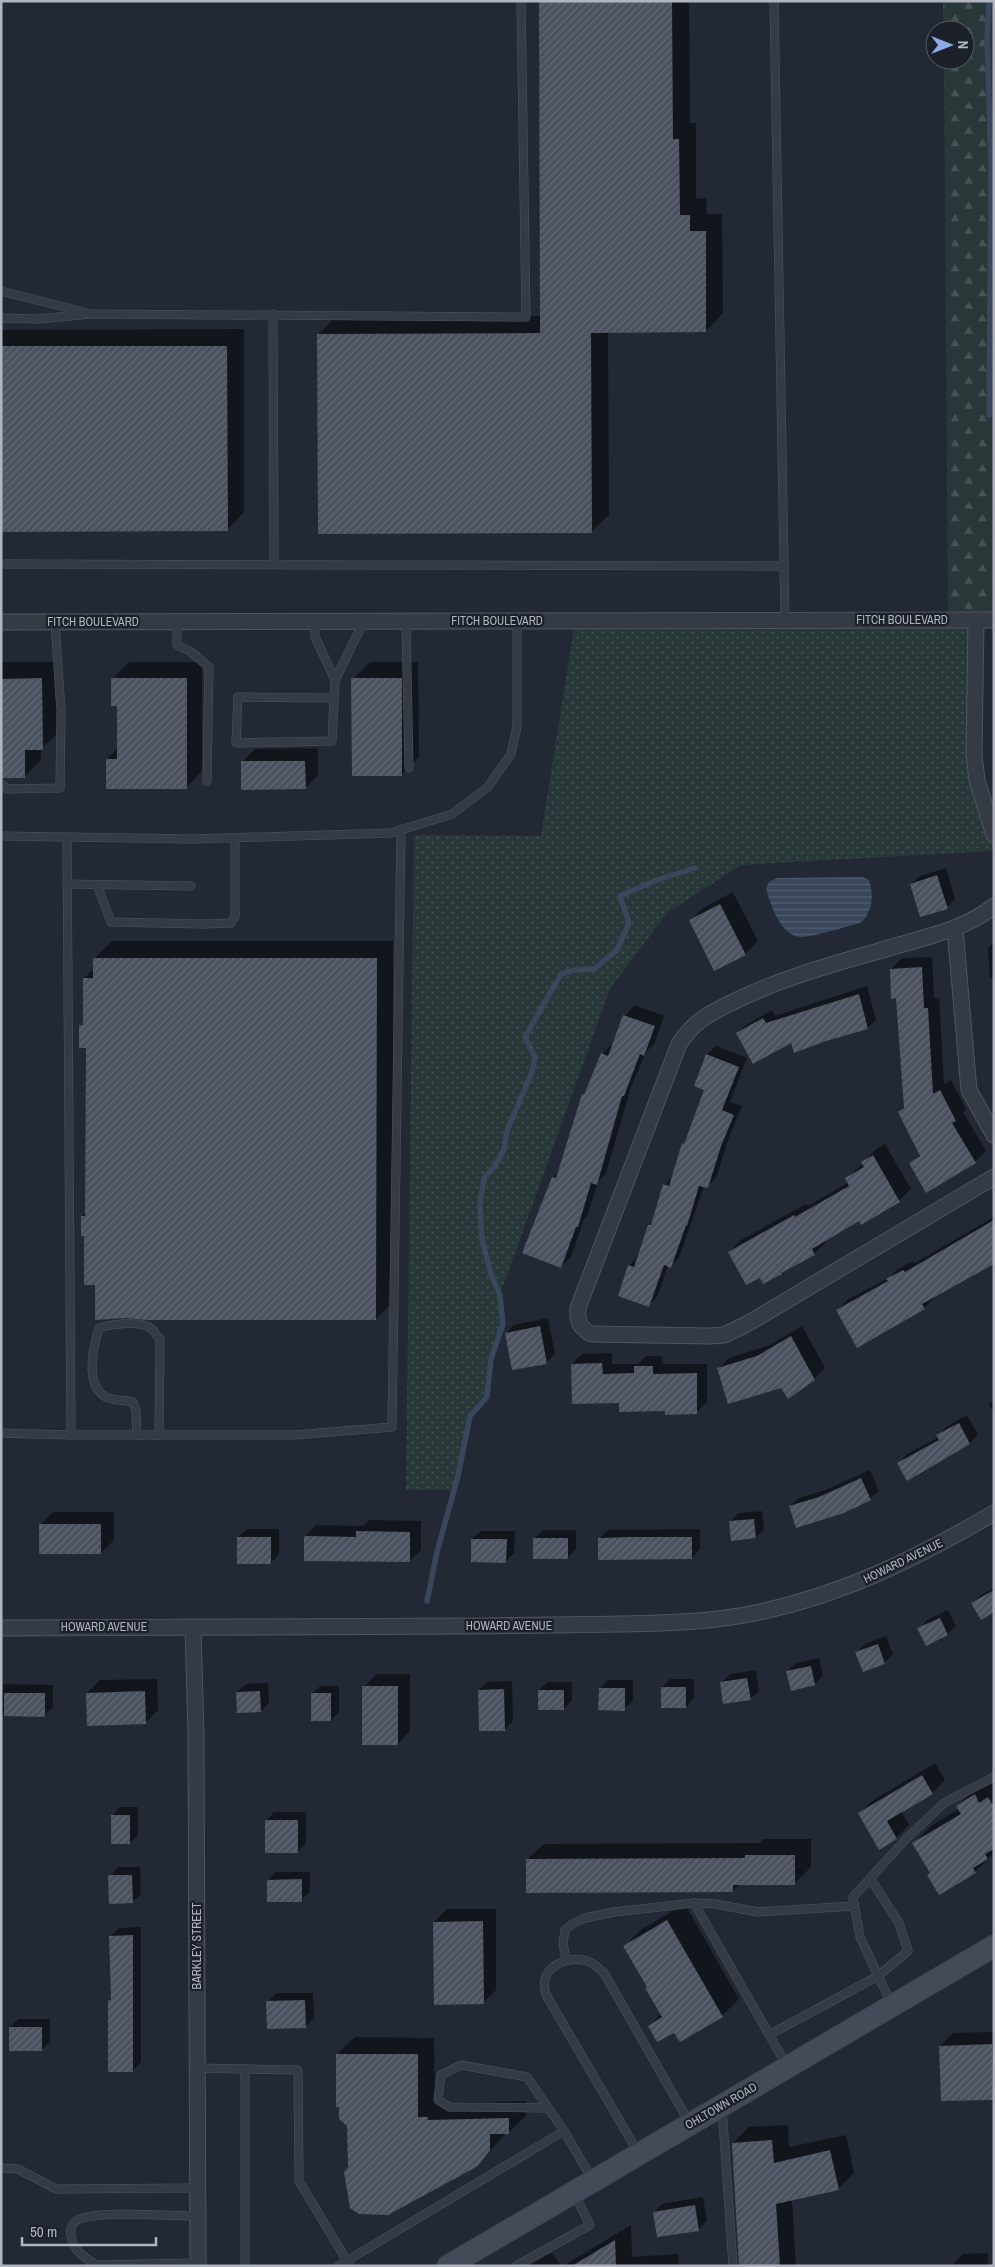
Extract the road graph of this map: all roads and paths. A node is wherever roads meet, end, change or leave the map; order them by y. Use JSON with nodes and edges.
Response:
{"nodes":[{"id":1,"x":521,"y":1,"type":"edge"},
{"id":2,"x":774,"y":1,"type":"edge"},
{"id":3,"x":1,"y":291,"type":"edge"},
{"id":4,"x":91,"y":314,"type":"junction"},
{"id":5,"x":273,"y":314,"type":"junction"},
{"id":6,"x":1,"y":318,"type":"edge"},
{"id":7,"x":1,"y":564,"type":"edge"},
{"id":8,"x":274,"y":564,"type":"junction"},
{"id":9,"x":784,"y":566,"type":"junction"},
{"id":10,"x":785,"y":620,"type":"junction"},
{"id":11,"x":976,"y":620,"type":"junction"},
{"id":12,"x":994,"y":620,"type":"edge"},
{"id":13,"x":314,"y":621,"type":"junction"},
{"id":14,"x":364,"y":621,"type":"junction"},
{"id":15,"x":406,"y":621,"type":"junction"},
{"id":16,"x":517,"y":621,"type":"junction"},
{"id":17,"x":1,"y":622,"type":"edge"},
{"id":18,"x":55,"y":622,"type":"junction"},
{"id":19,"x":178,"y":622,"type":"junction"},
{"id":20,"x":335,"y":680,"type":"junction"},
{"id":21,"x":334,"y":698,"type":"junction"},
{"id":22,"x":409,"y":768,"type":"dead end"},
{"id":23,"x":207,"y":780,"type":"dead end"},
{"id":24,"x":1,"y":784,"type":"edge"},
{"id":25,"x":401,"y":829,"type":"junction"},
{"id":26,"x":994,"y":835,"type":"edge"},
{"id":27,"x":1,"y":836,"type":"edge"},
{"id":28,"x":67,"y":837,"type":"junction"},
{"id":29,"x":235,"y":838,"type":"junction"},
{"id":30,"x":67,"y":884,"type":"junction"},
{"id":31,"x":97,"y":885,"type":"junction"},
{"id":32,"x":190,"y":886,"type":"dead end"},
{"id":33,"x":994,"y":906,"type":"edge"},
{"id":34,"x":955,"y":929,"type":"junction"},
{"id":35,"x":994,"y":1135,"type":"edge"},
{"id":36,"x":994,"y":1177,"type":"edge"},
{"id":37,"x":1,"y":1433,"type":"edge"},
{"id":38,"x":71,"y":1435,"type":"junction"},
{"id":39,"x":137,"y":1435,"type":"junction"},
{"id":40,"x":159,"y":1435,"type":"junction"},
{"id":41,"x":994,"y":1513,"type":"edge"},
{"id":42,"x":193,"y":1627,"type":"junction"},
{"id":43,"x":1,"y":1628,"type":"edge"},
{"id":44,"x":994,"y":1777,"type":"edge"},
{"id":45,"x":870,"y":1878,"type":"junction"},
{"id":46,"x":694,"y":1903,"type":"junction"},
{"id":47,"x":854,"y":1906,"type":"junction"},
{"id":48,"x":994,"y":1946,"type":"edge"},
{"id":49,"x":566,"y":1960,"type":"junction"},
{"id":50,"x":878,"y":1976,"type":"junction"},
{"id":51,"x":892,"y":2005,"type":"junction"},
{"id":52,"x":768,"y":2035,"type":"junction"},
{"id":53,"x":787,"y":2067,"type":"junction"},
{"id":54,"x":197,"y":2068,"type":"junction"},
{"id":55,"x":245,"y":2069,"type":"junction"},
{"id":56,"x":722,"y":2105,"type":"junction"},
{"id":57,"x":548,"y":2108,"type":"junction"},
{"id":58,"x":690,"y":2124,"type":"junction"},
{"id":59,"x":564,"y":2131,"type":"junction"},
{"id":60,"x":639,"y":2154,"type":"junction"},
{"id":61,"x":1,"y":2168,"type":"edge"},
{"id":62,"x":592,"y":2181,"type":"junction"},
{"id":63,"x":197,"y":2188,"type":"junction"},
{"id":64,"x":574,"y":2192,"type":"junction"},
{"id":65,"x":198,"y":2216,"type":"junction"},
{"id":66,"x":348,"y":2263,"type":"edge"},
{"id":67,"x":198,"y":2265,"type":"edge"},
{"id":68,"x":245,"y":2266,"type":"edge"},
{"id":69,"x":338,"y":2266,"type":"edge"},
{"id":70,"x":448,"y":2266,"type":"edge"},
{"id":71,"x":516,"y":2266,"type":"edge"},
{"id":72,"x":733,"y":2266,"type":"edge"}],
"edges":[{"from":1,"to":5,"type":"lane"},
{"from":2,"to":9,"type":"lane"},
{"from":3,"to":4,"type":"lane"},
{"from":4,"to":5,"type":"lane"},
{"from":4,"to":6,"type":"lane"},
{"from":5,"to":8,"type":"lane"},
{"from":7,"to":8,"type":"lane"},
{"from":8,"to":9,"type":"lane"},
{"from":9,"to":10,"type":"lane"},
{"from":10,"to":11,"type":"street","name":"FITCH BOULEVARD"},
{"from":10,"to":16,"type":"street","name":"FITCH BOULEVARD"},
{"from":11,"to":12,"type":"street","name":"FITCH BOULEVARD"},
{"from":11,"to":26,"type":"street"},
{"from":13,"to":14,"type":"street","name":"FITCH BOULEVARD"},
{"from":13,"to":19,"type":"street","name":"FITCH BOULEVARD"},
{"from":13,"to":20,"type":"lane"},
{"from":14,"to":15,"type":"street","name":"FITCH BOULEVARD"},
{"from":14,"to":20,"type":"lane"},
{"from":15,"to":16,"type":"street","name":"FITCH BOULEVARD"},
{"from":15,"to":22,"type":"lane"},
{"from":16,"to":25,"type":"lane"},
{"from":17,"to":18,"type":"street","name":"FITCH BOULEVARD"},
{"from":18,"to":19,"type":"street","name":"FITCH BOULEVARD"},
{"from":18,"to":24,"type":"lane"},
{"from":19,"to":23,"type":"lane"},
{"from":20,"to":21,"type":"lane"},
{"from":21,"to":21,"type":"lane"},
{"from":25,"to":29,"type":"lane"},
{"from":25,"to":40,"type":"lane"},
{"from":27,"to":28,"type":"lane"},
{"from":28,"to":29,"type":"lane"},
{"from":28,"to":30,"type":"lane"},
{"from":29,"to":31,"type":"lane"},
{"from":30,"to":31,"type":"lane"},
{"from":30,"to":38,"type":"lane"},
{"from":31,"to":32,"type":"lane"},
{"from":33,"to":34,"type":"street"},
{"from":34,"to":35,"type":"street"},
{"from":34,"to":36,"type":"street"},
{"from":37,"to":38,"type":"lane"},
{"from":38,"to":39,"type":"lane"},
{"from":39,"to":40,"type":"lane"},
{"from":39,"to":40,"type":"lane"},
{"from":41,"to":42,"type":"street","name":"HOWARD AVENUE"},
{"from":42,"to":43,"type":"street","name":"HOWARD AVENUE"},
{"from":42,"to":54,"type":"street","name":"BARKLEY STREET"},
{"from":44,"to":45,"type":"lane"},
{"from":45,"to":47,"type":"lane"},
{"from":45,"to":50,"type":"lane"},
{"from":46,"to":47,"type":"lane"},
{"from":46,"to":49,"type":"lane"},
{"from":46,"to":52,"type":"lane"},
{"from":47,"to":50,"type":"lane"},
{"from":48,"to":51,"type":"street","name":"OHLTOWN ROAD"},
{"from":49,"to":58,"type":"lane"},
{"from":49,"to":60,"type":"lane"},
{"from":50,"to":51,"type":"lane"},
{"from":50,"to":52,"type":"lane"},
{"from":51,"to":53,"type":"street","name":"OHLTOWN ROAD"},
{"from":52,"to":53,"type":"lane"},
{"from":53,"to":56,"type":"street","name":"OHLTOWN ROAD"},
{"from":54,"to":55,"type":"lane"},
{"from":54,"to":63,"type":"street","name":"BARKLEY STREET"},
{"from":55,"to":66,"type":"lane"},
{"from":55,"to":68,"type":"lane"},
{"from":56,"to":58,"type":"street","name":"OHLTOWN ROAD"},
{"from":56,"to":72,"type":"lane"},
{"from":57,"to":57,"type":"lane"},
{"from":57,"to":59,"type":"lane"},
{"from":58,"to":60,"type":"street","name":"OHLTOWN ROAD"},
{"from":59,"to":62,"type":"lane"},
{"from":59,"to":66,"type":"lane"},
{"from":60,"to":62,"type":"street","name":"OHLTOWN ROAD"},
{"from":61,"to":63,"type":"lane"},
{"from":62,"to":64,"type":"street","name":"OHLTOWN ROAD"},
{"from":63,"to":65,"type":"street","name":"BARKLEY STREET"},
{"from":64,"to":70,"type":"street","name":"OHLTOWN ROAD"},
{"from":64,"to":71,"type":"lane"},
{"from":65,"to":67,"type":"street","name":"BARKLEY STREET"},
{"from":65,"to":67,"type":"lane"},
{"from":66,"to":69,"type":"lane"}]}
